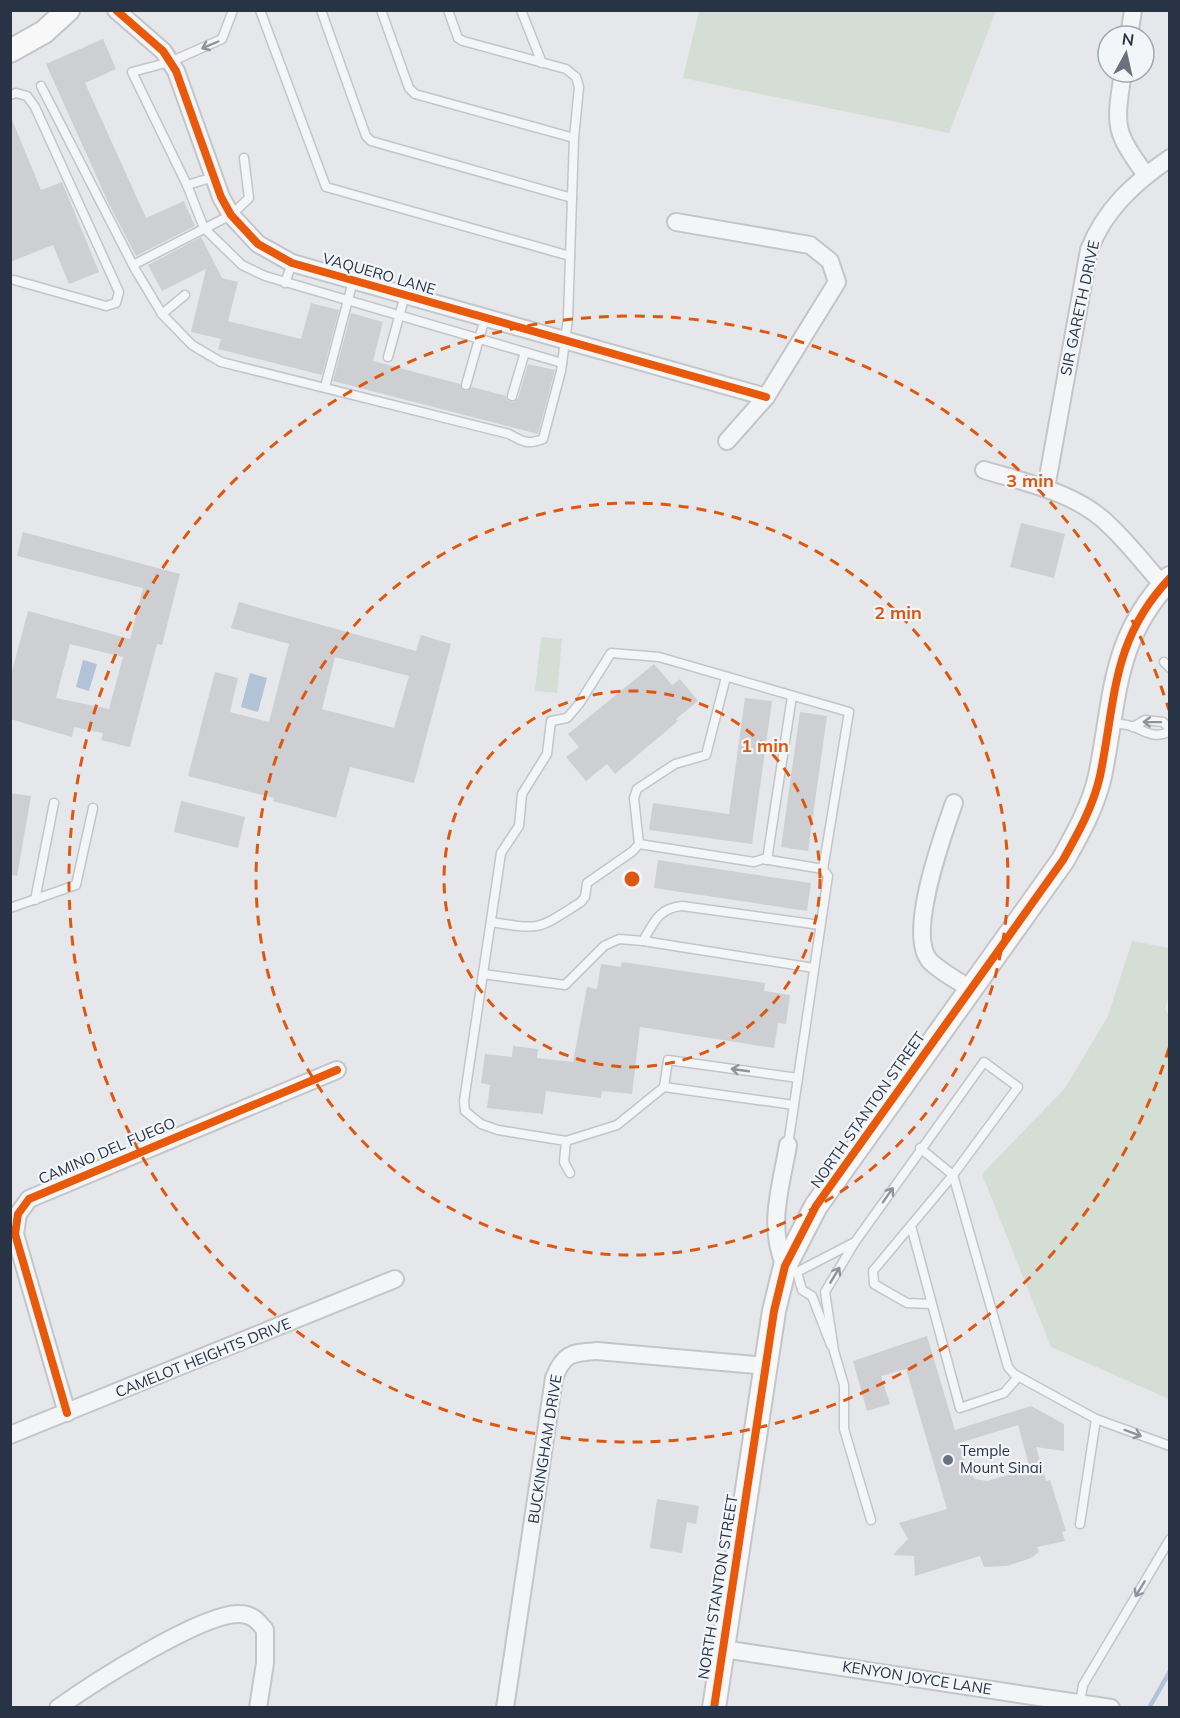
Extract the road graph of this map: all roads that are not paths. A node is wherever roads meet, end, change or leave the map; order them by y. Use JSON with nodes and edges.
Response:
{"nodes":[{"id":1,"x":68,"y":10,"type":"edge"},
{"id":2,"x":116,"y":10,"type":"edge"},
{"id":3,"x":233,"y":10,"type":"edge"},
{"id":4,"x":260,"y":10,"type":"edge"},
{"id":5,"x":321,"y":10,"type":"edge"},
{"id":6,"x":381,"y":10,"type":"edge"},
{"id":7,"x":448,"y":10,"type":"edge"},
{"id":8,"x":521,"y":10,"type":"edge"},
{"id":9,"x":10,"y":51,"type":"edge"},
{"id":10,"x":170,"y":62,"type":"junction"},
{"id":11,"x":542,"y":63,"type":"junction"},
{"id":12,"x":1122,"y":84,"type":"edge"},
{"id":13,"x":40,"y":86,"type":"dead end"},
{"id":14,"x":10,"y":96,"type":"edge"},
{"id":15,"x":574,"y":138,"type":"junction"},
{"id":16,"x":244,"y":158,"type":"dead end"},
{"id":17,"x":1170,"y":158,"type":"edge"},
{"id":18,"x":1146,"y":175,"type":"junction"},
{"id":19,"x":214,"y":177,"type":"junction"},
{"id":20,"x":187,"y":185,"type":"junction"},
{"id":21,"x":572,"y":198,"type":"junction"},
{"id":22,"x":231,"y":214,"type":"junction"},
{"id":23,"x":676,"y":222,"type":"dead end"},
{"id":24,"x":204,"y":228,"type":"junction"},
{"id":25,"x":570,"y":256,"type":"junction"},
{"id":26,"x":292,"y":262,"type":"junction"},
{"id":27,"x":134,"y":265,"type":"junction"},
{"id":28,"x":14,"y":280,"type":"dead end"},
{"id":29,"x":353,"y":281,"type":"junction"},
{"id":30,"x":285,"y":283,"type":"junction"},
{"id":31,"x":184,"y":295,"type":"dead end"},
{"id":32,"x":405,"y":295,"type":"junction"},
{"id":33,"x":348,"y":301,"type":"junction"},
{"id":34,"x":162,"y":314,"type":"junction"},
{"id":35,"x":400,"y":316,"type":"junction"},
{"id":36,"x":485,"y":318,"type":"junction"},
{"id":37,"x":479,"y":339,"type":"junction"},
{"id":38,"x":565,"y":340,"type":"junction"},
{"id":39,"x":525,"y":352,"type":"junction"},
{"id":40,"x":388,"y":357,"type":"dead end"},
{"id":41,"x":562,"y":363,"type":"junction"},
{"id":42,"x":466,"y":385,"type":"dead end"},
{"id":43,"x":325,"y":387,"type":"junction"},
{"id":44,"x":512,"y":396,"type":"dead end"},
{"id":45,"x":766,"y":397,"type":"junction"},
{"id":46,"x":727,"y":441,"type":"dead end"},
{"id":47,"x":984,"y":470,"type":"dead end"},
{"id":48,"x":1046,"y":488,"type":"junction"},
{"id":49,"x":1166,"y":581,"type":"edge"},
{"id":50,"x":726,"y":677,"type":"junction"},
{"id":51,"x":792,"y":696,"type":"junction"},
{"id":52,"x":1109,"y":723,"type":"junction"},
{"id":53,"x":1133,"y":727,"type":"junction"},
{"id":54,"x":1170,"y":730,"type":"edge"},
{"id":55,"x":54,"y":802,"type":"dead end"},
{"id":56,"x":954,"y":803,"type":"dead end"},
{"id":57,"x":93,"y":808,"type":"dead end"},
{"id":58,"x":639,"y":844,"type":"junction"},
{"id":59,"x":767,"y":860,"type":"junction"},
{"id":60,"x":823,"y":869,"type":"junction"},
{"id":61,"x":35,"y":900,"type":"junction"},
{"id":62,"x":10,"y":908,"type":"edge"},
{"id":63,"x":491,"y":922,"type":"junction"},
{"id":64,"x":820,"y":926,"type":"junction"},
{"id":65,"x":643,"y":941,"type":"junction"},
{"id":66,"x":814,"y":968,"type":"junction"},
{"id":67,"x":483,"y":974,"type":"junction"},
{"id":68,"x":971,"y":989,"type":"junction"},
{"id":69,"x":337,"y":1070,"type":"dead end"},
{"id":70,"x":798,"y":1078,"type":"junction"},
{"id":71,"x":664,"y":1087,"type":"junction"},
{"id":72,"x":794,"y":1106,"type":"junction"},
{"id":73,"x":566,"y":1141,"type":"junction"},
{"id":74,"x":788,"y":1145,"type":"joint"},
{"id":75,"x":920,"y":1148,"type":"junction"},
{"id":76,"x":570,"y":1173,"type":"dead end"},
{"id":77,"x":953,"y":1175,"type":"junction"},
{"id":78,"x":910,"y":1226,"type":"junction"},
{"id":79,"x":855,"y":1242,"type":"junction"},
{"id":80,"x":791,"y":1269,"type":"junction"},
{"id":81,"x":395,"y":1279,"type":"dead end"},
{"id":82,"x":930,"y":1304,"type":"junction"},
{"id":83,"x":834,"y":1351,"type":"junction"},
{"id":84,"x":766,"y":1366,"type":"junction"},
{"id":85,"x":1018,"y":1377,"type":"junction"},
{"id":86,"x":67,"y":1413,"type":"junction"},
{"id":87,"x":1096,"y":1419,"type":"junction"},
{"id":88,"x":10,"y":1435,"type":"edge"},
{"id":89,"x":1170,"y":1446,"type":"edge"},
{"id":90,"x":871,"y":1520,"type":"dead end"},
{"id":91,"x":1080,"y":1524,"type":"dead end"},
{"id":92,"x":1170,"y":1539,"type":"edge"},
{"id":93,"x":723,"y":1649,"type":"junction"},
{"id":94,"x":1080,"y":1703,"type":"junction"},
{"id":95,"x":58,"y":1707,"type":"edge"},
{"id":96,"x":258,"y":1707,"type":"edge"},
{"id":97,"x":505,"y":1707,"type":"edge"},
{"id":98,"x":714,"y":1707,"type":"edge"},
{"id":99,"x":1111,"y":1707,"type":"edge"}],
"edges":[{"from":1,"to":9,"type":"street"},
{"from":2,"to":10,"type":"street","name":"VAQUERO LANE"},
{"from":3,"to":10,"type":"lane","one_way":true},
{"from":4,"to":25,"type":"lane"},
{"from":5,"to":21,"type":"lane"},
{"from":6,"to":15,"type":"lane"},
{"from":7,"to":11,"type":"lane"},
{"from":8,"to":11,"type":"lane"},
{"from":10,"to":19,"type":"street","name":"VAQUERO LANE"},
{"from":10,"to":20,"type":"lane"},
{"from":11,"to":15,"type":"lane"},
{"from":12,"to":18,"type":"street"},
{"from":13,"to":27,"type":"lane"},
{"from":14,"to":28,"type":"lane"},
{"from":15,"to":21,"type":"lane"},
{"from":16,"to":22,"type":"lane"},
{"from":17,"to":18,"type":"street","name":"SIR GARETH DRIVE"},
{"from":18,"to":48,"type":"street","name":"SIR GARETH DRIVE"},
{"from":19,"to":20,"type":"lane"},
{"from":19,"to":22,"type":"street","name":"VAQUERO LANE"},
{"from":20,"to":24,"type":"lane"},
{"from":21,"to":25,"type":"lane"},
{"from":22,"to":24,"type":"lane"},
{"from":22,"to":26,"type":"street","name":"VAQUERO LANE"},
{"from":23,"to":45,"type":"street"},
{"from":24,"to":27,"type":"lane"},
{"from":24,"to":30,"type":"lane"},
{"from":25,"to":38,"type":"lane"},
{"from":26,"to":29,"type":"street","name":"VAQUERO LANE"},
{"from":26,"to":30,"type":"lane"},
{"from":27,"to":34,"type":"lane"},
{"from":29,"to":32,"type":"street","name":"VAQUERO LANE"},
{"from":29,"to":33,"type":"lane"},
{"from":30,"to":33,"type":"lane"},
{"from":31,"to":34,"type":"lane"},
{"from":32,"to":35,"type":"lane"},
{"from":32,"to":36,"type":"street","name":"VAQUERO LANE"},
{"from":33,"to":35,"type":"lane"},
{"from":33,"to":43,"type":"lane"},
{"from":34,"to":43,"type":"lane"},
{"from":35,"to":37,"type":"lane"},
{"from":35,"to":40,"type":"lane"},
{"from":36,"to":37,"type":"lane"},
{"from":36,"to":38,"type":"street","name":"VAQUERO LANE"},
{"from":37,"to":39,"type":"lane"},
{"from":37,"to":42,"type":"lane"},
{"from":38,"to":41,"type":"lane"},
{"from":38,"to":45,"type":"street","name":"VAQUERO LANE"},
{"from":39,"to":41,"type":"lane"},
{"from":39,"to":44,"type":"lane"},
{"from":41,"to":43,"type":"lane"},
{"from":45,"to":46,"type":"street"},
{"from":47,"to":48,"type":"street"},
{"from":48,"to":49,"type":"street"},
{"from":49,"to":52,"type":"street","name":"NORTH STANTON STREET"},
{"from":50,"to":51,"type":"lane"},
{"from":50,"to":58,"type":"lane"},
{"from":50,"to":63,"type":"lane"},
{"from":51,"to":59,"type":"lane"},
{"from":51,"to":60,"type":"lane"},
{"from":52,"to":53,"type":"lane"},
{"from":52,"to":68,"type":"street","name":"NORTH STANTON STREET"},
{"from":53,"to":54,"type":"lane"},
{"from":54,"to":53,"type":"lane","one_way":true},
{"from":55,"to":61,"type":"lane"},
{"from":56,"to":68,"type":"street"},
{"from":57,"to":61,"type":"lane"},
{"from":58,"to":59,"type":"lane"},
{"from":58,"to":63,"type":"lane"},
{"from":59,"to":60,"type":"lane"},
{"from":60,"to":64,"type":"lane"},
{"from":61,"to":62,"type":"lane"},
{"from":63,"to":67,"type":"lane"},
{"from":64,"to":65,"type":"lane"},
{"from":64,"to":66,"type":"lane"},
{"from":65,"to":66,"type":"lane"},
{"from":65,"to":67,"type":"lane"},
{"from":66,"to":70,"type":"lane"},
{"from":67,"to":73,"type":"lane"},
{"from":68,"to":80,"type":"street","name":"NORTH STANTON STREET"},
{"from":69,"to":86,"type":"street","name":"CAMINO DEL FUEGO"},
{"from":70,"to":71,"type":"lane","one_way":true},
{"from":70,"to":72,"type":"lane"},
{"from":71,"to":72,"type":"lane"},
{"from":71,"to":73,"type":"lane"},
{"from":72,"to":74,"type":"lane"},
{"from":73,"to":76,"type":"lane"},
{"from":74,"to":80,"type":"street"},
{"from":75,"to":77,"type":"lane"},
{"from":75,"to":77,"type":"lane"},
{"from":79,"to":75,"type":"lane","one_way":true},
{"from":77,"to":78,"type":"lane"},
{"from":77,"to":85,"type":"lane"},
{"from":78,"to":82,"type":"lane"},
{"from":78,"to":82,"type":"lane"},
{"from":79,"to":80,"type":"lane"},
{"from":83,"to":79,"type":"lane","one_way":true},
{"from":80,"to":83,"type":"lane"},
{"from":80,"to":84,"type":"street","name":"NORTH STANTON STREET"},
{"from":81,"to":86,"type":"street","name":"CAMELOT HEIGHTS DRIVE"},
{"from":82,"to":85,"type":"lane"},
{"from":83,"to":90,"type":"lane"},
{"from":84,"to":93,"type":"street","name":"NORTH STANTON STREET"},
{"from":84,"to":97,"type":"street","name":"BUCKINGHAM DRIVE"},
{"from":85,"to":87,"type":"lane"},
{"from":86,"to":88,"type":"street","name":"CAMELOT HEIGHTS DRIVE"},
{"from":87,"to":89,"type":"lane","one_way":true},
{"from":87,"to":91,"type":"lane"},
{"from":92,"to":94,"type":"lane","one_way":true},
{"from":93,"to":94,"type":"street","name":"KENYON JOYCE LANE"},
{"from":93,"to":98,"type":"street","name":"NORTH STANTON STREET"},
{"from":94,"to":99,"type":"street","name":"KENYON JOYCE LANE"},
{"from":95,"to":96,"type":"street"}]}
